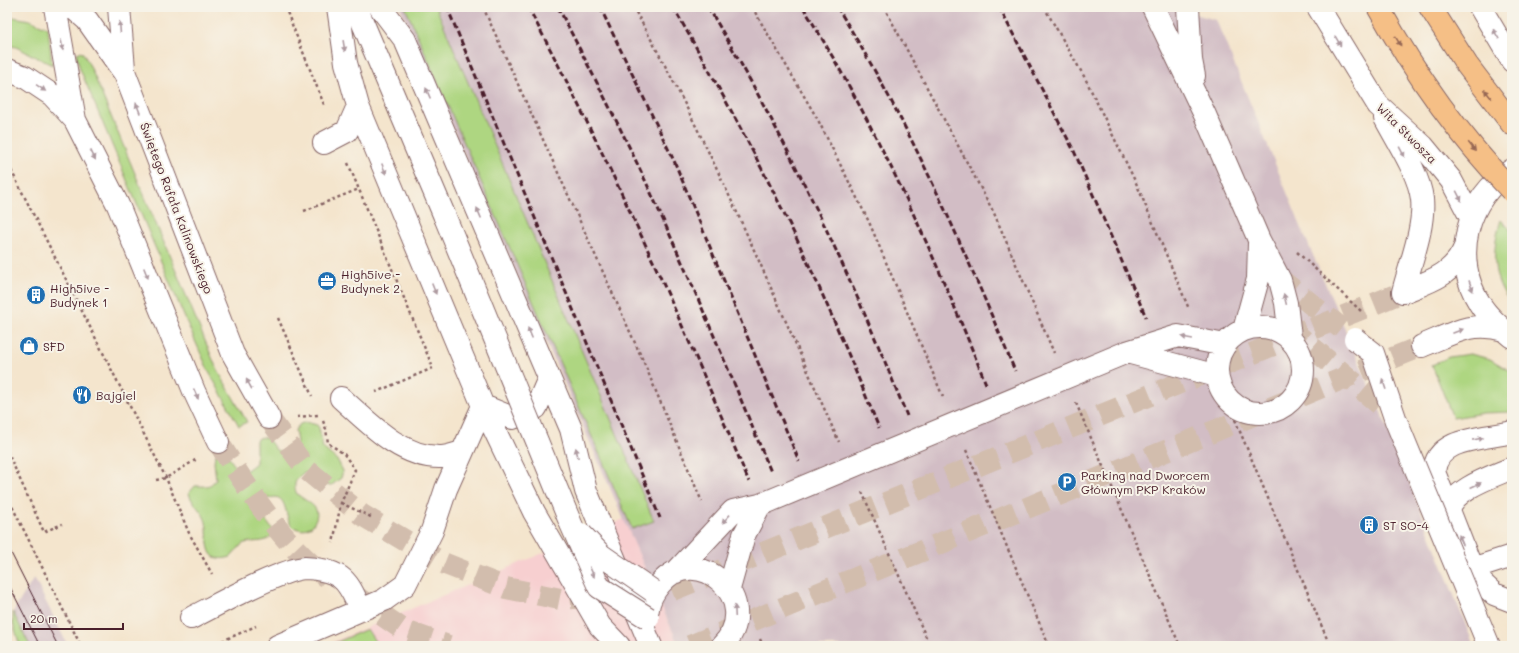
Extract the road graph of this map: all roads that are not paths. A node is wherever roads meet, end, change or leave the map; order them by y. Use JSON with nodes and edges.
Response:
{"nodes":[{"id":1,"x":55,"y":7,"type":"edge"},
{"id":2,"x":72,"y":7,"type":"edge"},
{"id":3,"x":119,"y":7,"type":"edge"},
{"id":4,"x":338,"y":7,"type":"edge"},
{"id":5,"x":356,"y":7,"type":"edge"},
{"id":6,"x":380,"y":7,"type":"edge"},
{"id":7,"x":1153,"y":7,"type":"edge"},
{"id":8,"x":1188,"y":7,"type":"edge"},
{"id":9,"x":1318,"y":7,"type":"edge"},
{"id":10,"x":1378,"y":7,"type":"edge"},
{"id":11,"x":1430,"y":7,"type":"edge"},
{"id":12,"x":1480,"y":7,"type":"edge"},
{"id":13,"x":1512,"y":61,"type":"edge"},
{"id":14,"x":7,"y":70,"type":"edge"},
{"id":15,"x":125,"y":74,"type":"junction"},
{"id":16,"x":1194,"y":76,"type":"dead end"},
{"id":17,"x":1378,"y":105,"type":"junction"},
{"id":18,"x":358,"y":106,"type":"junction"},
{"id":19,"x":75,"y":120,"type":"junction"},
{"id":20,"x":1512,"y":124,"type":"edge"},
{"id":21,"x":324,"y":143,"type":"dead end"},
{"id":22,"x":1512,"y":170,"type":"edge"},
{"id":23,"x":1512,"y":191,"type":"edge"},
{"id":24,"x":1471,"y":218,"type":"junction"},
{"id":25,"x":1259,"y":240,"type":"junction"},
{"id":26,"x":1465,"y":247,"type":"junction"},
{"id":27,"x":1244,"y":330,"type":"junction"},
{"id":28,"x":1508,"y":333,"type":"edge"},
{"id":29,"x":1290,"y":337,"type":"junction"},
{"id":30,"x":1355,"y":339,"type":"tunnel mouth"},
{"id":31,"x":1225,"y":345,"type":"junction"},
{"id":32,"x":1422,"y":346,"type":"tunnel mouth"},
{"id":33,"x":1127,"y":352,"type":"junction"},
{"id":34,"x":1217,"y":376,"type":"junction"},
{"id":35,"x":549,"y":378,"type":"junction"},
{"id":36,"x":341,"y":398,"type":"dead end"},
{"id":37,"x":483,"y":406,"type":"junction"},
{"id":38,"x":268,"y":418,"type":"tunnel mouth"},
{"id":39,"x":1512,"y":432,"type":"edge"},
{"id":40,"x":218,"y":442,"type":"tunnel mouth"},
{"id":41,"x":462,"y":452,"type":"junction"},
{"id":42,"x":1512,"y":468,"type":"edge"},
{"id":43,"x":760,"y":505,"type":"junction"},
{"id":44,"x":1449,"y":511,"type":"junction"},
{"id":45,"x":571,"y":524,"type":"junction"},
{"id":46,"x":1512,"y":556,"type":"edge"},
{"id":47,"x":1472,"y":569,"type":"junction"},
{"id":48,"x":676,"y":572,"type":"junction"},
{"id":49,"x":729,"y":589,"type":"junction"},
{"id":50,"x":654,"y":591,"type":"junction"},
{"id":51,"x":1506,"y":595,"type":"edge"},
{"id":52,"x":361,"y":610,"type":"junction"},
{"id":53,"x":191,"y":618,"type":"dead end"},
{"id":54,"x":648,"y":618,"type":"junction"},
{"id":55,"x":277,"y":646,"type":"edge"},
{"id":56,"x":619,"y":646,"type":"edge"},
{"id":57,"x":651,"y":646,"type":"edge"},
{"id":58,"x":661,"y":646,"type":"edge"},
{"id":59,"x":722,"y":646,"type":"edge"},
{"id":60,"x":1489,"y":646,"type":"edge"}],
"edges":[{"from":1,"to":19,"type":"street","one_way":true},
{"from":2,"to":15,"type":"street","name":"Świętego Rafała Kalinowskiego"},
{"from":15,"to":3,"type":"street","one_way":true},
{"from":4,"to":18,"type":"street","one_way":true},
{"from":5,"to":45,"type":"street","bridge":true},
{"from":35,"to":6,"type":"street","one_way":true},
{"from":7,"to":25,"type":"street"},
{"from":8,"to":16,"type":"street"},
{"from":9,"to":17,"type":"street","name":"Wita Stwosza","one_way":true},
{"from":10,"to":23,"type":"main road","one_way":true,"bridge":true},
{"from":20,"to":11,"type":"main road","one_way":true},
{"from":13,"to":12,"type":"street","one_way":true},
{"from":14,"to":19,"type":"street","one_way":true},
{"from":38,"to":15,"type":"street","name":"Świętego Rafała Kalinowskiego","one_way":true},
{"from":17,"to":24,"type":"street","name":"Wita Stwosza","one_way":true},
{"from":17,"to":26,"type":"street","one_way":true},
{"from":18,"to":21,"type":"street"},
{"from":18,"to":37,"type":"street","one_way":true},
{"from":19,"to":40,"type":"street","one_way":true},
{"from":22,"to":24,"type":"street"},
{"from":24,"to":26,"type":"street"},
{"from":25,"to":27,"type":"street"},
{"from":29,"to":25,"type":"street","one_way":true},
{"from":26,"to":28,"type":"street","one_way":true},
{"from":27,"to":29,"type":"street"},
{"from":27,"to":31,"type":"street"},
{"from":32,"to":28,"type":"street","one_way":true},
{"from":29,"to":34,"type":"street"},
{"from":60,"to":30,"type":"street","one_way":true,"bridge":true},
{"from":31,"to":33,"type":"street","one_way":true},
{"from":31,"to":34,"type":"street"},
{"from":33,"to":34,"type":"street"},
{"from":33,"to":43,"type":"street"},
{"from":35,"to":37,"type":"street"},
{"from":57,"to":35,"type":"street","one_way":true},
{"from":36,"to":41,"type":"street"},
{"from":37,"to":41,"type":"street"},
{"from":37,"to":56,"type":"street"},
{"from":44,"to":39,"type":"street","one_way":true},
{"from":41,"to":52,"type":"street"},
{"from":44,"to":42,"type":"street","one_way":true},
{"from":43,"to":48,"type":"street","one_way":true},
{"from":43,"to":49,"type":"street"},
{"from":47,"to":44,"type":"street","one_way":true},
{"from":45,"to":50,"type":"street","bridge":true},
{"from":45,"to":54,"type":"street","one_way":true,"bridge":true},
{"from":46,"to":47,"type":"street"},
{"from":47,"to":51,"type":"street"},
{"from":48,"to":49,"type":"street"},
{"from":48,"to":50,"type":"street"},
{"from":59,"to":49,"type":"street","one_way":true},
{"from":50,"to":54,"type":"street"},
{"from":52,"to":53,"type":"street"},
{"from":52,"to":55,"type":"street"},
{"from":54,"to":58,"type":"street"}]}
